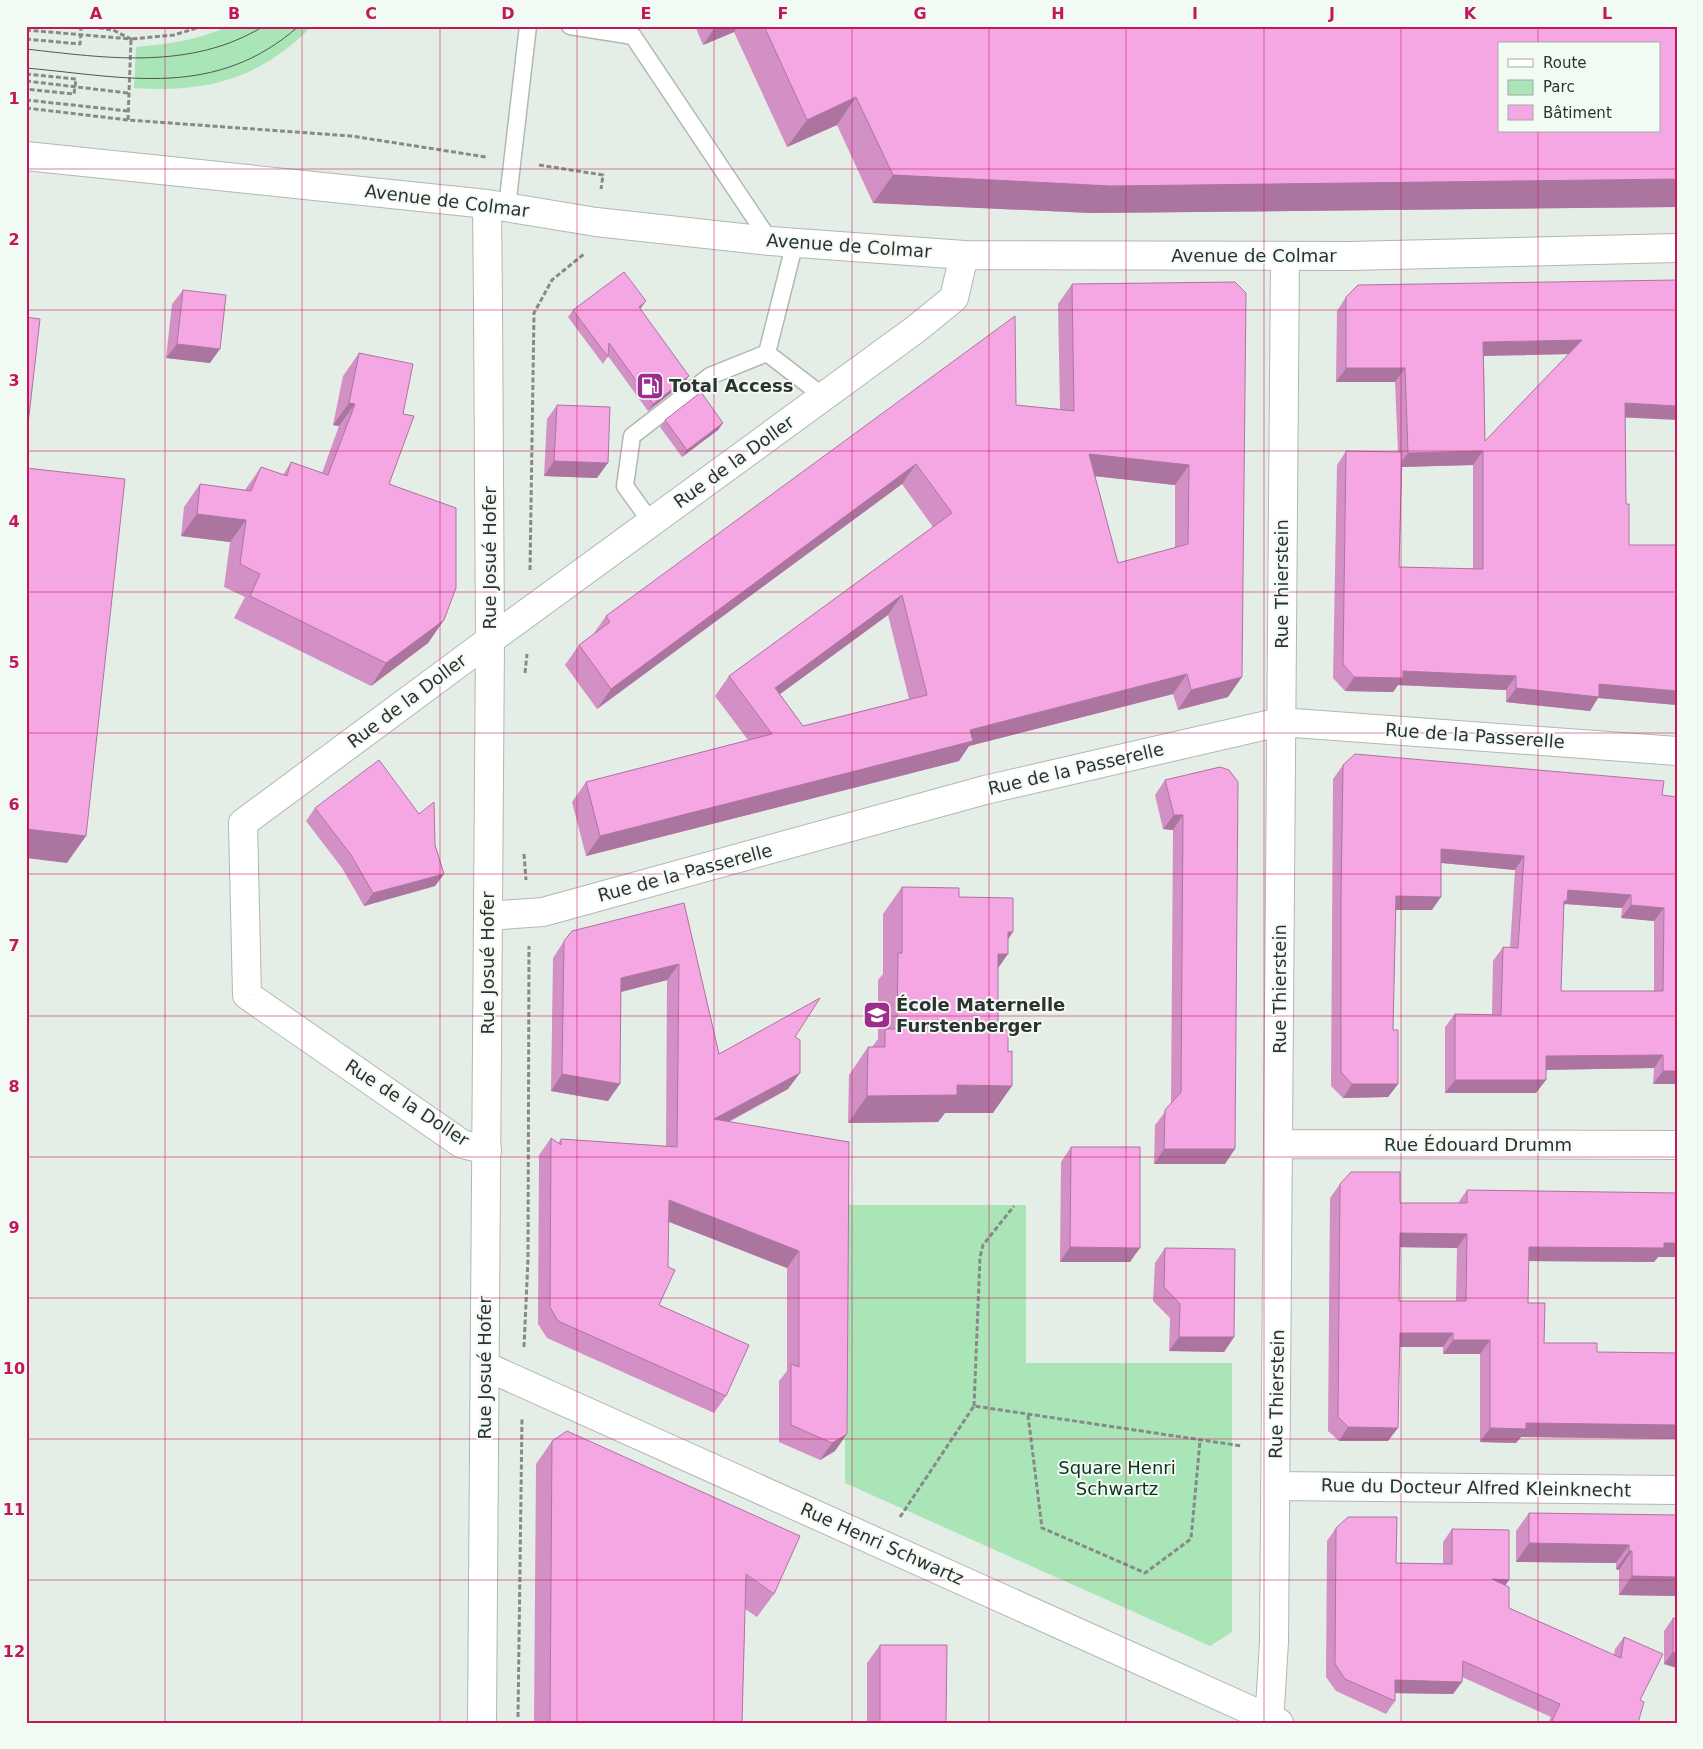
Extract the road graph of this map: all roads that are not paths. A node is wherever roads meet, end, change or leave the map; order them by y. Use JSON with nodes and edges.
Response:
{"nodes":[{"id":1,"x":528,"y":26,"type":"edge"},
{"id":2,"x":570,"y":26,"type":"edge"},
{"id":3,"x":26,"y":156,"type":"edge"},
{"id":4,"x":497,"y":206,"type":"junction"},
{"id":5,"x":782,"y":242,"type":"junction"},
{"id":6,"x":1677,"y":248,"type":"edge"},
{"id":7,"x":964,"y":255,"type":"junction"},
{"id":8,"x":1285,"y":256,"type":"junction"},
{"id":9,"x":767,"y":353,"type":"junction"},
{"id":10,"x":823,"y":396,"type":"junction"},
{"id":11,"x":651,"y":522,"type":"junction"},
{"id":12,"x":490,"y":640,"type":"junction"},
{"id":13,"x":1280,"y":722,"type":"junction"},
{"id":14,"x":1677,"y":751,"type":"edge"},
{"id":15,"x":488,"y":916,"type":"junction"},
{"id":16,"x":1280,"y":1144,"type":"junction"},
{"id":17,"x":1677,"y":1145,"type":"edge"},
{"id":18,"x":487,"y":1150,"type":"junction"},
{"id":19,"x":485,"y":1366,"type":"junction"},
{"id":20,"x":1275,"y":1486,"type":"junction"},
{"id":21,"x":1677,"y":1490,"type":"edge"},
{"id":22,"x":1272,"y":1721,"type":"edge"},
{"id":23,"x":482,"y":1723,"type":"edge"}],
"edges":[{"from":1,"to":4,"type":"lane"},
{"from":2,"to":5,"type":"lane"},
{"from":3,"to":4,"type":"street","name":"Avenue de Colmar"},
{"from":4,"to":5,"type":"street","name":"Avenue de Colmar"},
{"from":4,"to":12,"type":"street","name":"Rue Josué Hofer"},
{"from":5,"to":7,"type":"street","name":"Avenue de Colmar"},
{"from":5,"to":9,"type":"lane"},
{"from":6,"to":8,"type":"street","name":"Avenue de Colmar"},
{"from":7,"to":8,"type":"street","name":"Avenue de Colmar"},
{"from":7,"to":10,"type":"street","name":"Rue de la Doller"},
{"from":8,"to":13,"type":"street","name":"Rue Thierstein"},
{"from":9,"to":10,"type":"lane"},
{"from":9,"to":11,"type":"lane"},
{"from":10,"to":11,"type":"street","name":"Rue de la Doller"},
{"from":11,"to":12,"type":"street","name":"Rue de la Doller"},
{"from":12,"to":15,"type":"street","name":"Rue Josué Hofer"},
{"from":12,"to":18,"type":"street","name":"Rue de la Doller"},
{"from":13,"to":14,"type":"street","name":"Rue de la Passerelle"},
{"from":13,"to":15,"type":"street","name":"Rue de la Passerelle"},
{"from":13,"to":16,"type":"street","name":"Rue Thierstein"},
{"from":15,"to":18,"type":"street","name":"Rue Josué Hofer"},
{"from":16,"to":17,"type":"street","name":"Rue Édouard Drumm"},
{"from":16,"to":20,"type":"street","name":"Rue Thierstein"},
{"from":18,"to":19,"type":"street","name":"Rue Josué Hofer"},
{"from":19,"to":22,"type":"street","name":"Rue Henri Schwartz"},
{"from":19,"to":23,"type":"street","name":"Rue Josué Hofer"},
{"from":20,"to":21,"type":"street","name":"Rue du Docteur Alfred Kleinknecht"},
{"from":20,"to":22,"type":"street","name":"Rue Thierstein"}]}
